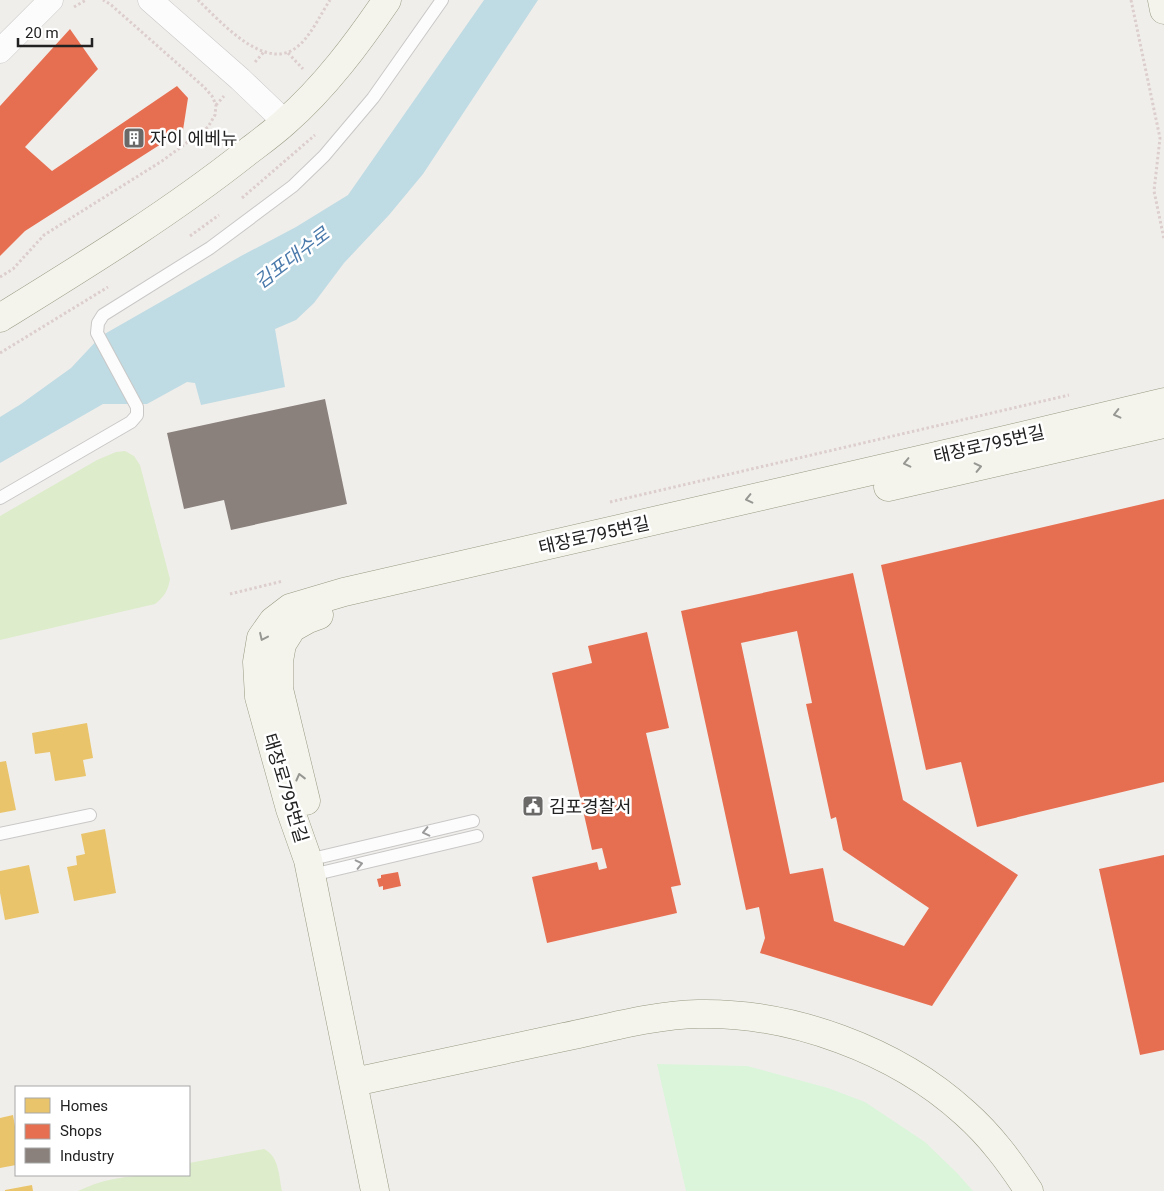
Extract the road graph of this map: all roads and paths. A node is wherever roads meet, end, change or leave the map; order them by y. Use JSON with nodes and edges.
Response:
{"nodes":[{"id":1,"x":50,"y":0,"type":"edge"},
{"id":2,"x":103,"y":0,"type":"edge"},
{"id":3,"x":150,"y":0,"type":"edge"},
{"id":4,"x":198,"y":0,"type":"edge"},
{"id":5,"x":330,"y":0,"type":"edge"},
{"id":6,"x":387,"y":0,"type":"edge"},
{"id":7,"x":442,"y":0,"type":"edge"},
{"id":8,"x":1131,"y":0,"type":"edge"},
{"id":9,"x":1162,"y":0,"type":"edge"},
{"id":10,"x":1164,"y":10,"type":"edge"},
{"id":11,"x":0,"y":51,"type":"edge"},
{"id":12,"x":285,"y":122,"type":"junction"},
{"id":13,"x":1164,"y":239,"type":"edge"},
{"id":14,"x":0,"y":277,"type":"edge"},
{"id":15,"x":0,"y":318,"type":"edge"},
{"id":16,"x":1164,"y":402,"type":"edge"},
{"id":17,"x":1164,"y":424,"type":"edge"},
{"id":18,"x":0,"y":498,"type":"edge"},
{"id":19,"x":90,"y":815,"type":"dead end"},
{"id":20,"x":473,"y":821,"type":"dead end"},
{"id":21,"x":0,"y":834,"type":"edge"},
{"id":22,"x":477,"y":836,"type":"dead end"},
{"id":23,"x":310,"y":867,"type":"junction"},
{"id":24,"x":354,"y":1082,"type":"junction"},
{"id":25,"x":375,"y":1191,"type":"edge"},
{"id":26,"x":1030,"y":1191,"type":"edge"}],
"edges":[{"from":1,"to":11,"type":"street"},
{"from":2,"to":14,"type":"path"},
{"from":3,"to":12,"type":"street"},
{"from":4,"to":5,"type":"path"},
{"from":6,"to":12,"type":"street"},
{"from":7,"to":18,"type":"lane"},
{"from":8,"to":13,"type":"path"},
{"from":9,"to":10,"type":"street"},
{"from":12,"to":15,"type":"street"},
{"from":16,"to":23,"type":"street","name":"태장로795번길","one_way":true},
{"from":23,"to":17,"type":"street","name":"태장로795번길","one_way":true},
{"from":19,"to":21,"type":"lane"},
{"from":20,"to":23,"type":"lane","one_way":true},
{"from":23,"to":22,"type":"lane","one_way":true},
{"from":23,"to":24,"type":"street","name":"태장로795번길"},
{"from":24,"to":25,"type":"street","name":"태장로795번길"},
{"from":24,"to":26,"type":"street"}]}
